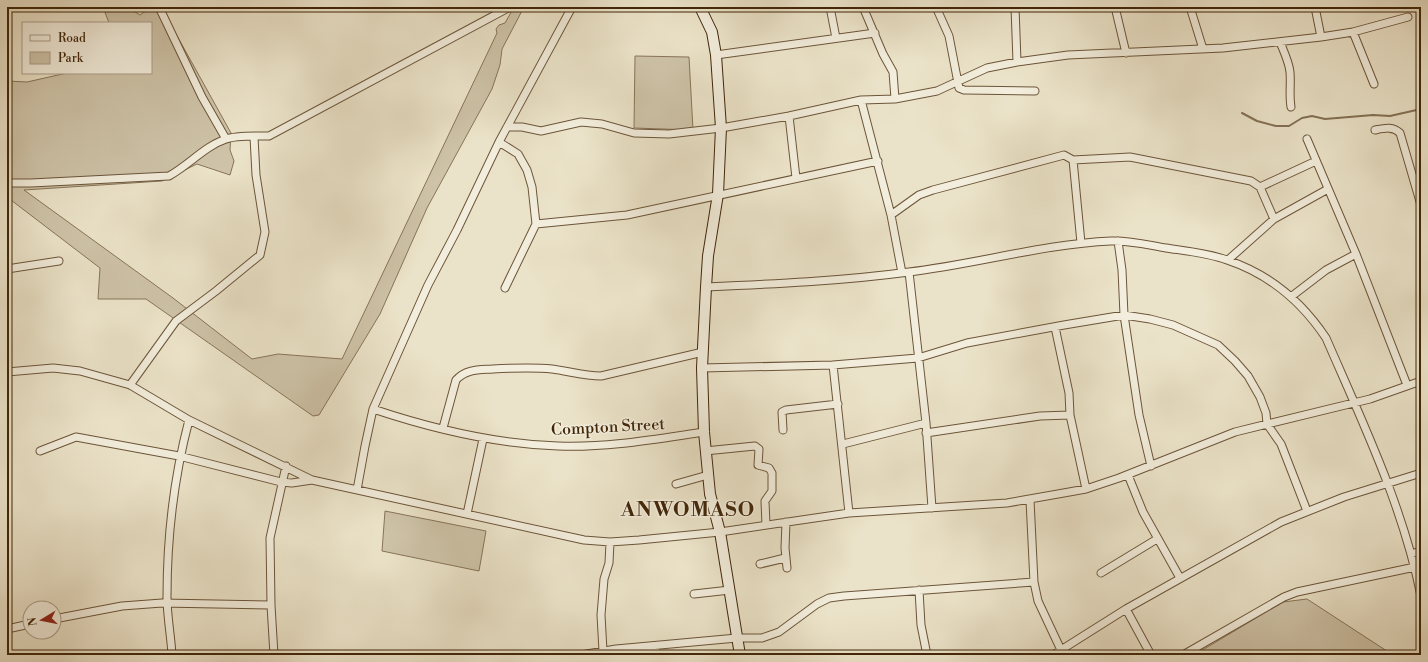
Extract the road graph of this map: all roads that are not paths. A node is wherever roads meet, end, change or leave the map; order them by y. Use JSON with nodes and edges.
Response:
{"nodes":[{"id":1,"x":159,"y":7,"type":"edge"},
{"id":2,"x":510,"y":7,"type":"edge"},
{"id":3,"x":572,"y":7,"type":"edge"},
{"id":4,"x":700,"y":7,"type":"edge"},
{"id":5,"x":830,"y":7,"type":"edge"},
{"id":6,"x":864,"y":7,"type":"edge"},
{"id":7,"x":936,"y":7,"type":"edge"},
{"id":8,"x":1015,"y":7,"type":"edge"},
{"id":9,"x":1115,"y":7,"type":"edge"},
{"id":10,"x":1190,"y":7,"type":"edge"},
{"id":11,"x":1315,"y":7,"type":"edge"},
{"id":12,"x":1408,"y":17,"type":"dead end"},
{"id":13,"x":1353,"y":32,"type":"junction"},
{"id":14,"x":875,"y":33,"type":"junction"},
{"id":15,"x":1321,"y":37,"type":"junction"},
{"id":16,"x":836,"y":38,"type":"junction"},
{"id":17,"x":1280,"y":42,"type":"junction"},
{"id":18,"x":1203,"y":49,"type":"junction"},
{"id":19,"x":1126,"y":53,"type":"junction"},
{"id":20,"x":716,"y":55,"type":"junction"},
{"id":21,"x":1017,"y":62,"type":"junction"},
{"id":22,"x":957,"y":84,"type":"junction"},
{"id":23,"x":1374,"y":84,"type":"dead end"},
{"id":24,"x":1035,"y":91,"type":"dead end"},
{"id":25,"x":896,"y":99,"type":"junction"},
{"id":26,"x":861,"y":100,"type":"junction"},
{"id":27,"x":1291,"y":107,"type":"dead end"},
{"id":28,"x":789,"y":116,"type":"junction"},
{"id":29,"x":507,"y":127,"type":"junction"},
{"id":30,"x":721,"y":128,"type":"junction"},
{"id":31,"x":1375,"y":130,"type":"dead end"},
{"id":32,"x":254,"y":137,"type":"junction"},
{"id":33,"x":226,"y":138,"type":"junction"},
{"id":34,"x":1307,"y":139,"type":"dead end"},
{"id":35,"x":499,"y":142,"type":"junction"},
{"id":36,"x":1073,"y":160,"type":"junction"},
{"id":37,"x":878,"y":161,"type":"junction"},
{"id":38,"x":1316,"y":161,"type":"junction"},
{"id":39,"x":796,"y":178,"type":"junction"},
{"id":40,"x":7,"y":183,"type":"edge"},
{"id":41,"x":1260,"y":187,"type":"junction"},
{"id":42,"x":1328,"y":188,"type":"junction"},
{"id":43,"x":718,"y":194,"type":"junction"},
{"id":44,"x":1421,"y":205,"type":"edge"},
{"id":45,"x":891,"y":215,"type":"junction"},
{"id":46,"x":1274,"y":219,"type":"junction"},
{"id":47,"x":536,"y":224,"type":"junction"},
{"id":48,"x":1118,"y":241,"type":"junction"},
{"id":49,"x":1081,"y":243,"type":"junction"},
{"id":50,"x":1356,"y":254,"type":"junction"},
{"id":51,"x":1228,"y":260,"type":"junction"},
{"id":52,"x":59,"y":261,"type":"dead end"},
{"id":53,"x":7,"y":269,"type":"edge"},
{"id":54,"x":905,"y":273,"type":"junction"},
{"id":55,"x":706,"y":287,"type":"junction"},
{"id":56,"x":505,"y":288,"type":"dead end"},
{"id":57,"x":1292,"y":296,"type":"junction"},
{"id":58,"x":1124,"y":315,"type":"junction"},
{"id":59,"x":1055,"y":327,"type":"junction"},
{"id":60,"x":703,"y":352,"type":"junction"},
{"id":61,"x":918,"y":358,"type":"junction"},
{"id":62,"x":833,"y":365,"type":"junction"},
{"id":63,"x":702,"y":368,"type":"junction"},
{"id":64,"x":8,"y":371,"type":"edge"},
{"id":65,"x":1421,"y":381,"type":"edge"},
{"id":66,"x":130,"y":385,"type":"junction"},
{"id":67,"x":1407,"y":385,"type":"junction"},
{"id":68,"x":1354,"y":403,"type":"junction"},
{"id":69,"x":838,"y":404,"type":"junction"},
{"id":70,"x":373,"y":409,"type":"junction"},
{"id":71,"x":1070,"y":415,"type":"junction"},
{"id":72,"x":189,"y":420,"type":"junction"},
{"id":73,"x":926,"y":423,"type":"junction"},
{"id":74,"x":1267,"y":424,"type":"junction"},
{"id":75,"x":444,"y":428,"type":"junction"},
{"id":76,"x":783,"y":430,"type":"dead end"},
{"id":77,"x":704,"y":432,"type":"junction"},
{"id":78,"x":926,"y":433,"type":"junction"},
{"id":79,"x":483,"y":439,"type":"junction"},
{"id":80,"x":842,"y":444,"type":"junction"},
{"id":81,"x":40,"y":451,"type":"dead end"},
{"id":82,"x":705,"y":451,"type":"junction"},
{"id":83,"x":179,"y":456,"type":"junction"},
{"id":84,"x":286,"y":466,"type":"junction"},
{"id":85,"x":1151,"y":466,"type":"junction"},
{"id":86,"x":1421,"y":473,"type":"edge"},
{"id":87,"x":708,"y":475,"type":"junction"},
{"id":88,"x":1128,"y":475,"type":"junction"},
{"id":89,"x":312,"y":480,"type":"junction"},
{"id":90,"x":281,"y":482,"type":"junction"},
{"id":91,"x":676,"y":484,"type":"dead end"},
{"id":92,"x":1387,"y":484,"type":"junction"},
{"id":93,"x":1086,"y":489,"type":"junction"},
{"id":94,"x":357,"y":490,"type":"junction"},
{"id":95,"x":1030,"y":500,"type":"junction"},
{"id":96,"x":932,"y":508,"type":"junction"},
{"id":97,"x":1307,"y":511,"type":"junction"},
{"id":98,"x":849,"y":513,"type":"junction"},
{"id":99,"x":467,"y":514,"type":"junction"},
{"id":100,"x":786,"y":522,"type":"junction"},
{"id":101,"x":766,"y":525,"type":"junction"},
{"id":102,"x":720,"y":532,"type":"junction"},
{"id":103,"x":1157,"y":539,"type":"junction"},
{"id":104,"x":610,"y":542,"type":"junction"},
{"id":105,"x":1421,"y":551,"type":"edge"},
{"id":106,"x":1411,"y":554,"type":"junction"},
{"id":107,"x":785,"y":558,"type":"junction"},
{"id":108,"x":760,"y":564,"type":"dead end"},
{"id":109,"x":1415,"y":567,"type":"junction"},
{"id":110,"x":787,"y":568,"type":"dead end"},
{"id":111,"x":1101,"y":573,"type":"dead end"},
{"id":112,"x":1180,"y":578,"type":"junction"},
{"id":113,"x":1034,"y":582,"type":"junction"},
{"id":114,"x":730,"y":590,"type":"junction"},
{"id":115,"x":919,"y":590,"type":"junction"},
{"id":116,"x":694,"y":594,"type":"dead end"},
{"id":117,"x":1421,"y":596,"type":"edge"},
{"id":118,"x":168,"y":603,"type":"junction"},
{"id":119,"x":271,"y":605,"type":"junction"},
{"id":120,"x":1126,"y":609,"type":"junction"},
{"id":121,"x":62,"y":617,"type":"edge"},
{"id":122,"x":22,"y":626,"type":"edge"},
{"id":123,"x":7,"y":629,"type":"edge"},
{"id":124,"x":737,"y":638,"type":"junction"},
{"id":125,"x":656,"y":646,"type":"junction"},
{"id":126,"x":1061,"y":650,"type":"junction"},
{"id":127,"x":603,"y":651,"type":"junction"},
{"id":128,"x":172,"y":655,"type":"edge"},
{"id":129,"x":274,"y":655,"type":"edge"},
{"id":130,"x":581,"y":655,"type":"edge"},
{"id":131,"x":656,"y":655,"type":"edge"},
{"id":132,"x":740,"y":655,"type":"edge"},
{"id":133,"x":927,"y":655,"type":"edge"},
{"id":134,"x":1053,"y":655,"type":"edge"},
{"id":135,"x":1150,"y":655,"type":"edge"},
{"id":136,"x":1183,"y":655,"type":"edge"}],
"edges":[{"from":1,"to":33,"type":"street"},
{"from":2,"to":32,"type":"street"},
{"from":3,"to":29,"type":"street"},
{"from":4,"to":20,"type":"street"},
{"from":5,"to":16,"type":"street"},
{"from":6,"to":14,"type":"street"},
{"from":7,"to":22,"type":"street"},
{"from":8,"to":21,"type":"street"},
{"from":9,"to":19,"type":"street"},
{"from":10,"to":18,"type":"street"},
{"from":11,"to":15,"type":"street"},
{"from":12,"to":13,"type":"street"},
{"from":13,"to":15,"type":"street"},
{"from":13,"to":23,"type":"street"},
{"from":14,"to":16,"type":"street"},
{"from":14,"to":25,"type":"street"},
{"from":15,"to":17,"type":"street"},
{"from":16,"to":20,"type":"street"},
{"from":17,"to":18,"type":"street"},
{"from":17,"to":27,"type":"street"},
{"from":18,"to":19,"type":"street"},
{"from":19,"to":21,"type":"street"},
{"from":20,"to":30,"type":"street"},
{"from":21,"to":22,"type":"street"},
{"from":22,"to":24,"type":"street"},
{"from":22,"to":25,"type":"street"},
{"from":25,"to":26,"type":"street"},
{"from":26,"to":28,"type":"street"},
{"from":26,"to":37,"type":"street"},
{"from":28,"to":30,"type":"street"},
{"from":28,"to":39,"type":"street"},
{"from":29,"to":30,"type":"street"},
{"from":29,"to":35,"type":"street"},
{"from":30,"to":43,"type":"street"},
{"from":31,"to":44,"type":"street"},
{"from":32,"to":33,"type":"street"},
{"from":32,"to":66,"type":"street"},
{"from":33,"to":40,"type":"street"},
{"from":34,"to":38,"type":"street"},
{"from":35,"to":47,"type":"street"},
{"from":35,"to":70,"type":"street"},
{"from":36,"to":41,"type":"street"},
{"from":36,"to":45,"type":"street"},
{"from":36,"to":49,"type":"street"},
{"from":37,"to":39,"type":"street"},
{"from":37,"to":45,"type":"street"},
{"from":38,"to":41,"type":"street"},
{"from":38,"to":42,"type":"street"},
{"from":39,"to":43,"type":"street"},
{"from":41,"to":46,"type":"street"},
{"from":42,"to":46,"type":"street"},
{"from":42,"to":50,"type":"street"},
{"from":43,"to":47,"type":"street"},
{"from":43,"to":55,"type":"street"},
{"from":45,"to":54,"type":"street"},
{"from":46,"to":51,"type":"street"},
{"from":47,"to":56,"type":"street"},
{"from":48,"to":49,"type":"street"},
{"from":48,"to":51,"type":"street"},
{"from":48,"to":58,"type":"street"},
{"from":49,"to":54,"type":"street"},
{"from":50,"to":57,"type":"street"},
{"from":50,"to":67,"type":"street"},
{"from":51,"to":57,"type":"street"},
{"from":52,"to":53,"type":"street"},
{"from":54,"to":55,"type":"street"},
{"from":54,"to":61,"type":"street"},
{"from":55,"to":60,"type":"street"},
{"from":57,"to":68,"type":"street"},
{"from":58,"to":59,"type":"street"},
{"from":58,"to":74,"type":"street"},
{"from":58,"to":85,"type":"street"},
{"from":59,"to":61,"type":"street"},
{"from":59,"to":71,"type":"street"},
{"from":60,"to":63,"type":"street"},
{"from":60,"to":75,"type":"street"},
{"from":61,"to":62,"type":"street"},
{"from":61,"to":73,"type":"street"},
{"from":62,"to":63,"type":"street"},
{"from":62,"to":69,"type":"street"},
{"from":63,"to":77,"type":"street"},
{"from":64,"to":66,"type":"street"},
{"from":65,"to":67,"type":"street"},
{"from":66,"to":72,"type":"street"},
{"from":67,"to":68,"type":"street"},
{"from":68,"to":74,"type":"street"},
{"from":68,"to":92,"type":"street"},
{"from":69,"to":76,"type":"street"},
{"from":69,"to":80,"type":"street"},
{"from":70,"to":75,"type":"street","name":"Compton Street"},
{"from":70,"to":94,"type":"street"},
{"from":71,"to":78,"type":"street"},
{"from":71,"to":93,"type":"street"},
{"from":72,"to":83,"type":"street"},
{"from":72,"to":84,"type":"street"},
{"from":73,"to":78,"type":"street"},
{"from":73,"to":80,"type":"street"},
{"from":74,"to":85,"type":"street"},
{"from":74,"to":97,"type":"street"},
{"from":75,"to":79,"type":"street","name":"Compton Street"},
{"from":77,"to":79,"type":"street","name":"Compton Street"},
{"from":77,"to":82,"type":"street"},
{"from":78,"to":96,"type":"street"},
{"from":79,"to":99,"type":"street"},
{"from":80,"to":98,"type":"street"},
{"from":81,"to":83,"type":"street"},
{"from":82,"to":87,"type":"street"},
{"from":82,"to":101,"type":"street"},
{"from":83,"to":90,"type":"street"},
{"from":83,"to":118,"type":"street"},
{"from":84,"to":89,"type":"street"},
{"from":84,"to":90,"type":"street"},
{"from":85,"to":88,"type":"street"},
{"from":86,"to":92,"type":"street"},
{"from":87,"to":91,"type":"street"},
{"from":87,"to":102,"type":"street"},
{"from":88,"to":93,"type":"street"},
{"from":88,"to":103,"type":"street"},
{"from":89,"to":90,"type":"street"},
{"from":89,"to":94,"type":"street"},
{"from":90,"to":119,"type":"street"},
{"from":92,"to":97,"type":"street"},
{"from":92,"to":106,"type":"street"},
{"from":93,"to":95,"type":"street"},
{"from":94,"to":99,"type":"street"},
{"from":95,"to":96,"type":"street"},
{"from":95,"to":113,"type":"street"},
{"from":96,"to":98,"type":"street"},
{"from":97,"to":112,"type":"street"},
{"from":98,"to":100,"type":"street"},
{"from":99,"to":104,"type":"street"},
{"from":100,"to":101,"type":"street"},
{"from":100,"to":107,"type":"street"},
{"from":101,"to":102,"type":"street"},
{"from":102,"to":104,"type":"street"},
{"from":102,"to":114,"type":"street"},
{"from":103,"to":111,"type":"street"},
{"from":103,"to":112,"type":"street"},
{"from":104,"to":127,"type":"street"},
{"from":105,"to":106,"type":"street"},
{"from":106,"to":109,"type":"street"},
{"from":107,"to":108,"type":"street"},
{"from":107,"to":110,"type":"street"},
{"from":109,"to":117,"type":"street"},
{"from":109,"to":136,"type":"street"},
{"from":112,"to":120,"type":"street"},
{"from":113,"to":115,"type":"street"},
{"from":113,"to":126,"type":"street"},
{"from":114,"to":116,"type":"street"},
{"from":114,"to":124,"type":"street"},
{"from":115,"to":124,"type":"street"},
{"from":115,"to":133,"type":"street"},
{"from":118,"to":119,"type":"street"},
{"from":118,"to":121,"type":"street"},
{"from":118,"to":128,"type":"street"},
{"from":119,"to":129,"type":"street"},
{"from":120,"to":126,"type":"street"},
{"from":120,"to":135,"type":"street"},
{"from":122,"to":123,"type":"street"},
{"from":124,"to":125,"type":"street"},
{"from":124,"to":132,"type":"street"},
{"from":125,"to":127,"type":"street"},
{"from":125,"to":131,"type":"street"},
{"from":126,"to":134,"type":"street"},
{"from":127,"to":130,"type":"street"}]}
